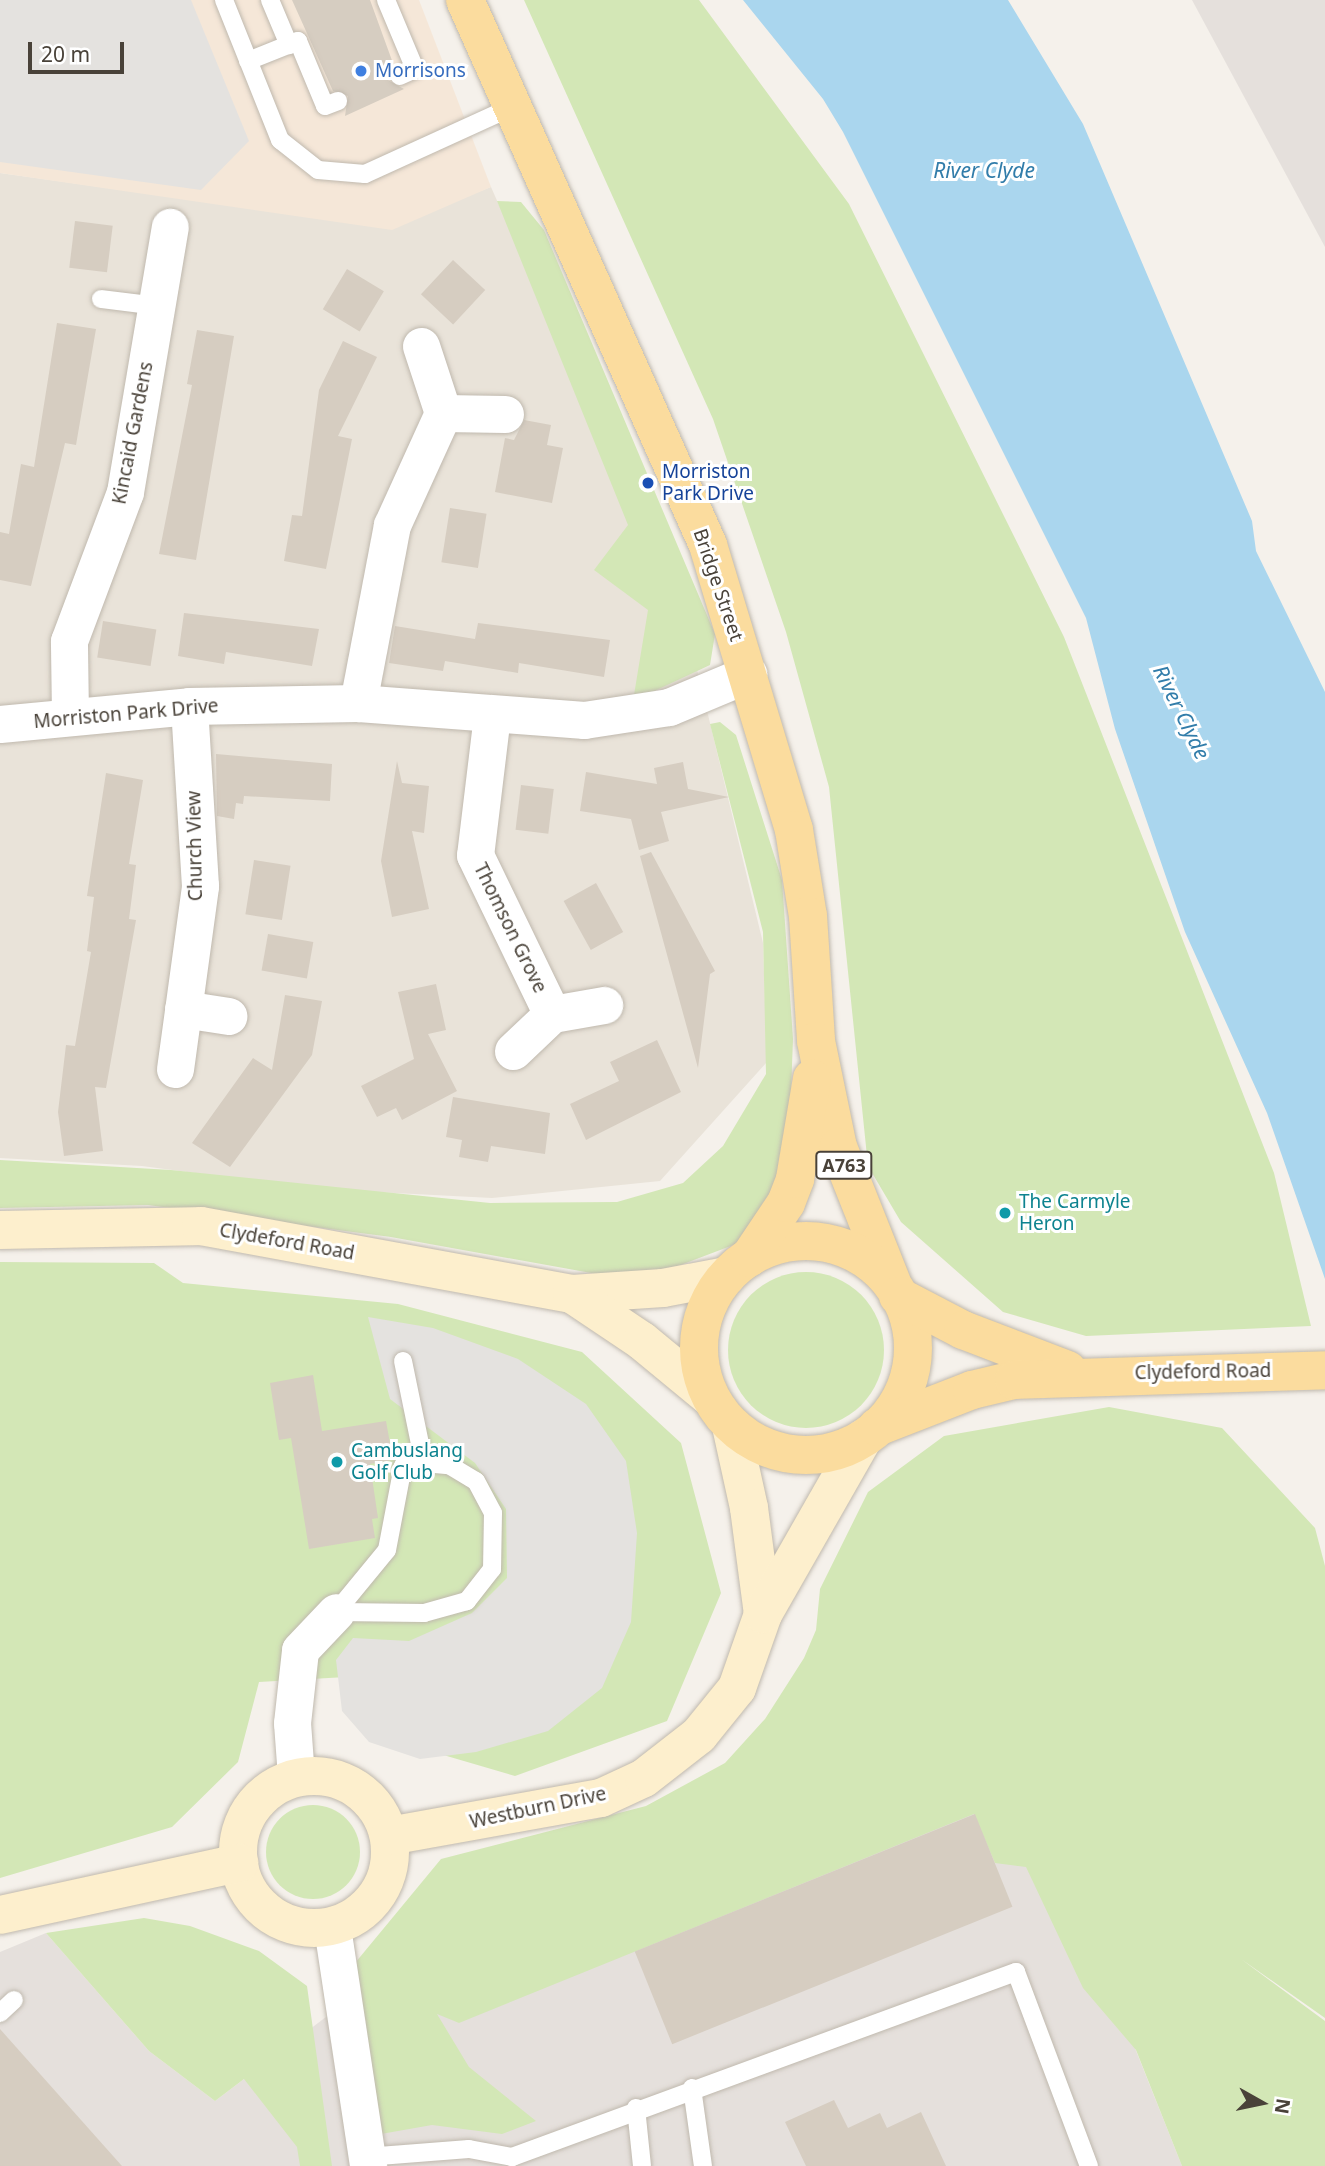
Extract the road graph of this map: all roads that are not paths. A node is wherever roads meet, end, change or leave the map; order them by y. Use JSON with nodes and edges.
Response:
{"nodes":[{"id":1,"x":223,"y":0,"type":"edge"},
{"id":2,"x":270,"y":0,"type":"edge"},
{"id":3,"x":466,"y":0,"type":"edge"},
{"id":4,"x":382,"y":3,"type":"edge"},
{"id":5,"x":298,"y":40,"type":"junction"},
{"id":6,"x":248,"y":61,"type":"junction"},
{"id":7,"x":399,"y":76,"type":"dead end"},
{"id":8,"x":338,"y":101,"type":"dead end"},
{"id":9,"x":510,"y":108,"type":"junction"},
{"id":10,"x":170,"y":227,"type":"dead end"},
{"id":11,"x":101,"y":299,"type":"dead end"},
{"id":12,"x":157,"y":306,"type":"junction"},
{"id":13,"x":421,"y":346,"type":"dead end"},
{"id":14,"x":443,"y":413,"type":"junction"},
{"id":15,"x":505,"y":414,"type":"dead end"},
{"id":16,"x":748,"y":674,"type":"junction"},
{"id":17,"x":358,"y":703,"type":"junction"},
{"id":18,"x":189,"y":706,"type":"junction"},
{"id":19,"x":492,"y":715,"type":"junction"},
{"id":20,"x":71,"y":717,"type":"junction"},
{"id":21,"x":0,"y":724,"type":"edge"},
{"id":22,"x":604,"y":1005,"type":"dead end"},
{"id":23,"x":183,"y":1009,"type":"junction"},
{"id":24,"x":552,"y":1014,"type":"junction"},
{"id":25,"x":228,"y":1016,"type":"dead end"},
{"id":26,"x":816,"y":1041,"type":"junction"},
{"id":27,"x":513,"y":1051,"type":"dead end"},
{"id":28,"x":175,"y":1069,"type":"dead end"},
{"id":29,"x":0,"y":1230,"type":"edge"},
{"id":30,"x":738,"y":1267,"type":"junction"},
{"id":31,"x":895,"y":1289,"type":"junction"},
{"id":32,"x":572,"y":1294,"type":"junction"},
{"id":33,"x":403,"y":1361,"type":"dead end"},
{"id":34,"x":1325,"y":1370,"type":"edge"},
{"id":35,"x":1080,"y":1374,"type":"junction"},
{"id":36,"x":720,"y":1411,"type":"junction"},
{"id":37,"x":870,"y":1433,"type":"junction"},
{"id":38,"x":424,"y":1463,"type":"junction"},
{"id":39,"x":336,"y":1612,"type":"junction"},
{"id":40,"x":763,"y":1615,"type":"junction"},
{"id":41,"x":296,"y":1777,"type":"junction"},
{"id":42,"x":390,"y":1836,"type":"junction"},
{"id":43,"x":239,"y":1863,"type":"junction"},
{"id":44,"x":0,"y":1915,"type":"edge"},
{"id":45,"x":332,"y":1927,"type":"junction"},
{"id":46,"x":14,"y":2000,"type":"dead end"},
{"id":47,"x":0,"y":2012,"type":"edge"},
{"id":48,"x":692,"y":2088,"type":"junction"},
{"id":49,"x":636,"y":2108,"type":"junction"},
{"id":50,"x":367,"y":2161,"type":"edge"},
{"id":51,"x":642,"y":2166,"type":"edge"},
{"id":52,"x":703,"y":2166,"type":"edge"},
{"id":53,"x":1089,"y":2166,"type":"edge"}],
"edges":[{"from":1,"to":6,"type":"lane"},
{"from":2,"to":5,"type":"lane"},
{"from":3,"to":9,"type":"main road","name":"Bridge Street","number":"A763"},
{"from":4,"to":7,"type":"lane"},
{"from":5,"to":6,"type":"lane"},
{"from":5,"to":8,"type":"lane"},
{"from":6,"to":9,"type":"lane"},
{"from":9,"to":16,"type":"main road","name":"Bridge Street","number":"A763"},
{"from":10,"to":12,"type":"street","name":"Kincaid Gardens"},
{"from":11,"to":12,"type":"lane"},
{"from":12,"to":20,"type":"street","name":"Kincaid Gardens"},
{"from":13,"to":14,"type":"street"},
{"from":14,"to":15,"type":"street"},
{"from":14,"to":17,"type":"street"},
{"from":16,"to":19,"type":"street","name":"Morriston Park Drive"},
{"from":16,"to":26,"type":"main road","name":"Bridge Street","number":"A763"},
{"from":17,"to":18,"type":"street","name":"Morriston Park Drive"},
{"from":17,"to":19,"type":"street","name":"Morriston Park Drive"},
{"from":18,"to":20,"type":"street","name":"Morriston Park Drive"},
{"from":18,"to":23,"type":"street","name":"Church View"},
{"from":19,"to":24,"type":"street","name":"Thomson Grove"},
{"from":20,"to":21,"type":"street","name":"Morriston Park Drive"},
{"from":22,"to":24,"type":"street"},
{"from":23,"to":25,"type":"street"},
{"from":23,"to":28,"type":"street","name":"Church View"},
{"from":24,"to":27,"type":"street"},
{"from":26,"to":30,"type":"main road","name":"Bridge Street","number":"A763"},
{"from":26,"to":31,"type":"main road","name":"Bridge Street","number":"A763"},
{"from":29,"to":32,"type":"street","name":"Clydeford Road"},
{"from":30,"to":31,"type":"main road"},
{"from":30,"to":32,"type":"street","name":"Clydeford Road"},
{"from":30,"to":36,"type":"main road"},
{"from":31,"to":35,"type":"main road","name":"Clydeford Road"},
{"from":31,"to":37,"type":"main road"},
{"from":32,"to":36,"type":"street","name":"Clydeford Road"},
{"from":33,"to":38,"type":"lane"},
{"from":34,"to":35,"type":"main road","name":"Clydeford Road"},
{"from":35,"to":37,"type":"main road","name":"Clydeford Road"},
{"from":36,"to":37,"type":"main road"},
{"from":36,"to":40,"type":"street","name":"Westburn Drive"},
{"from":37,"to":40,"type":"street","name":"Westburn Drive"},
{"from":38,"to":39,"type":"lane"},
{"from":38,"to":39,"type":"lane"},
{"from":39,"to":41,"type":"street"},
{"from":40,"to":42,"type":"street","name":"Westburn Drive"},
{"from":41,"to":42,"type":"street"},
{"from":41,"to":43,"type":"street"},
{"from":42,"to":45,"type":"street"},
{"from":43,"to":44,"type":"street"},
{"from":43,"to":45,"type":"street"},
{"from":45,"to":50,"type":"street"},
{"from":46,"to":47,"type":"lane"},
{"from":48,"to":49,"type":"lane"},
{"from":48,"to":52,"type":"lane"},
{"from":48,"to":53,"type":"lane"},
{"from":49,"to":50,"type":"lane"},
{"from":49,"to":51,"type":"lane"}]}
